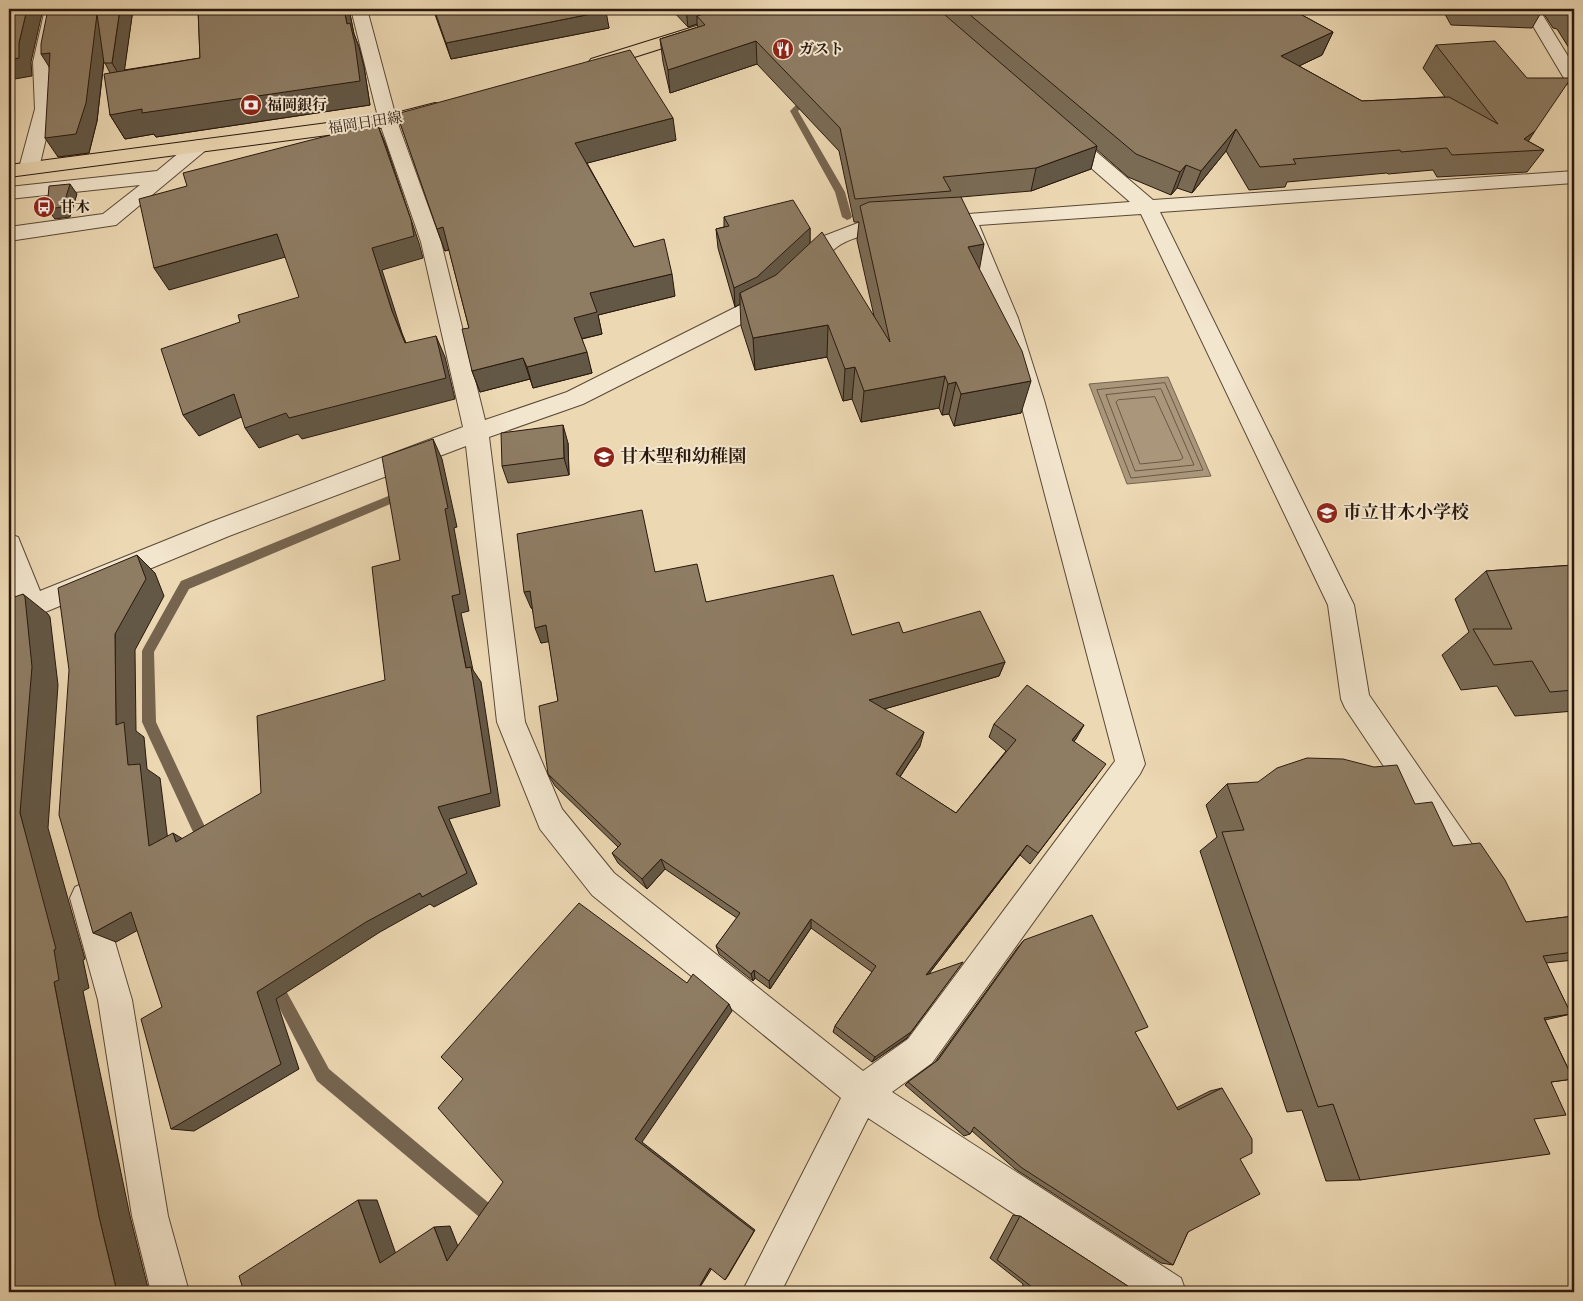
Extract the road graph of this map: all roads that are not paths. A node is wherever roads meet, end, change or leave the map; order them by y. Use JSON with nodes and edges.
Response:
{"nodes":[{"id":1,"x":53,"y":9,"type":"edge"},
{"id":2,"x":360,"y":9,"type":"edge"},
{"id":3,"x":767,"y":9,"type":"edge"},
{"id":4,"x":1531,"y":9,"type":"edge"},
{"id":5,"x":577,"y":69,"type":"edge"},
{"id":6,"x":1574,"y":80,"type":"edge"},
{"id":7,"x":455,"y":104,"type":"edge"},
{"id":8,"x":388,"y":121,"type":"junction"},
{"id":9,"x":1052,"y":124,"type":"edge"},
{"id":10,"x":199,"y":146,"type":"junction"},
{"id":11,"x":29,"y":168,"type":"junction"},
{"id":12,"x":9,"y":171,"type":"edge"},
{"id":13,"x":163,"y":176,"type":"junction"},
{"id":14,"x":1574,"y":177,"type":"edge"},
{"id":15,"x":9,"y":193,"type":"edge"},
{"id":16,"x":1147,"y":206,"type":"junction"},
{"id":17,"x":967,"y":220,"type":"junction"},
{"id":18,"x":9,"y":234,"type":"edge"},
{"id":19,"x":476,"y":432,"type":"junction"},
{"id":20,"x":9,"y":544,"type":"edge"},
{"id":21,"x":33,"y":607,"type":"junction"},
{"id":22,"x":9,"y":616,"type":"edge"},
{"id":23,"x":78,"y":873,"type":"edge"},
{"id":24,"x":1481,"y":885,"type":"edge"},
{"id":25,"x":862,"y":1093,"type":"junction"},
{"id":26,"x":170,"y":1292,"type":"edge"},
{"id":27,"x":761,"y":1292,"type":"edge"},
{"id":28,"x":1167,"y":1292,"type":"edge"}],
"edges":[{"from":1,"to":11,"type":"street"},
{"from":2,"to":8,"type":"street"},
{"from":3,"to":5,"type":"main road"},
{"from":4,"to":6,"type":"street"},
{"from":7,"to":8,"type":"main road","name":"福岡日田線"},
{"from":8,"to":10,"type":"main road","name":"福岡日田線"},
{"from":8,"to":19,"type":"street"},
{"from":9,"to":16,"type":"street"},
{"from":10,"to":11,"type":"main road","name":"福岡日田線"},
{"from":10,"to":13,"type":"street"},
{"from":11,"to":12,"type":"main road","name":"福岡日田線"},
{"from":13,"to":15,"type":"street"},
{"from":13,"to":18,"type":"street"},
{"from":14,"to":16,"type":"street"},
{"from":16,"to":17,"type":"street"},
{"from":16,"to":24,"type":"street"},
{"from":17,"to":19,"type":"street"},
{"from":17,"to":25,"type":"street"},
{"from":19,"to":21,"type":"street"},
{"from":19,"to":25,"type":"street"},
{"from":20,"to":21,"type":"street"},
{"from":21,"to":22,"type":"street"},
{"from":23,"to":26,"type":"street"},
{"from":25,"to":27,"type":"street"},
{"from":25,"to":28,"type":"street"}]}
